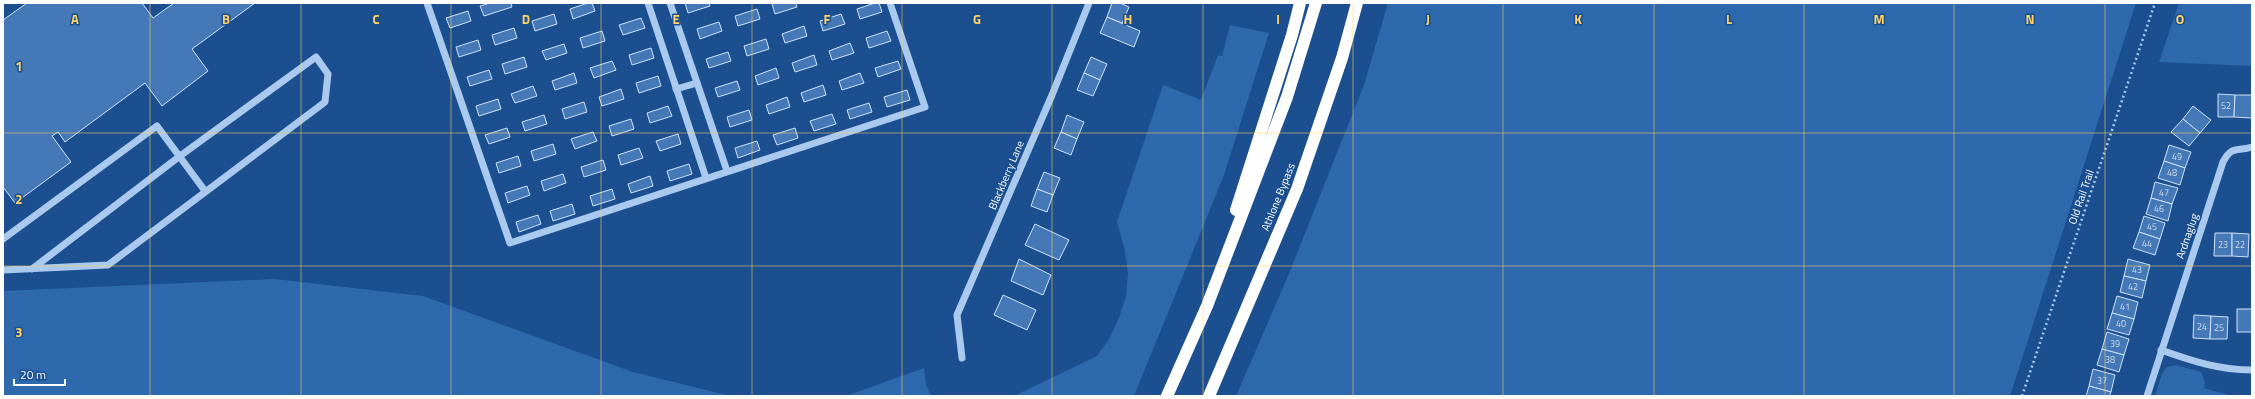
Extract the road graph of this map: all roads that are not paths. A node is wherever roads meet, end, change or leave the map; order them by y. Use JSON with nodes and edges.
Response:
{"nodes":[{"id":1,"x":427,"y":3,"type":"edge"},
{"id":2,"x":648,"y":3,"type":"edge"},
{"id":3,"x":670,"y":3,"type":"edge"},
{"id":4,"x":890,"y":3,"type":"edge"},
{"id":5,"x":1089,"y":3,"type":"edge"},
{"id":6,"x":1300,"y":3,"type":"edge"},
{"id":7,"x":1316,"y":3,"type":"edge"},
{"id":8,"x":1357,"y":3,"type":"edge"},
{"id":9,"x":1365,"y":3,"type":"edge"},
{"id":10,"x":1342,"y":58,"type":"junction"},
{"id":11,"x":697,"y":83,"type":"junction"},
{"id":12,"x":676,"y":89,"type":"junction"},
{"id":13,"x":2252,"y":147,"type":"edge"},
{"id":14,"x":180,"y":156,"type":"junction"},
{"id":15,"x":727,"y":172,"type":"junction"},
{"id":16,"x":706,"y":178,"type":"junction"},
{"id":17,"x":205,"y":191,"type":"junction"},
{"id":18,"x":3,"y":239,"type":"edge"},
{"id":19,"x":32,"y":268,"type":"junction"},
{"id":20,"x":3,"y":270,"type":"edge"},
{"id":21,"x":1207,"y":306,"type":"junction"},
{"id":22,"x":2161,"y":350,"type":"junction"},
{"id":23,"x":962,"y":358,"type":"dead end"},
{"id":24,"x":2252,"y":370,"type":"edge"},
{"id":25,"x":1167,"y":396,"type":"edge"},
{"id":26,"x":1209,"y":396,"type":"edge"},
{"id":27,"x":2147,"y":396,"type":"edge"}],
"edges":[{"from":1,"to":16,"type":"street"},
{"from":2,"to":12,"type":"street"},
{"from":3,"to":11,"type":"street"},
{"from":4,"to":15,"type":"street"},
{"from":5,"to":23,"type":"street","name":"Blackberry Lane"},
{"from":6,"to":21,"type":"highway"},
{"from":7,"to":21,"type":"highway"},
{"from":8,"to":10,"type":"highway","name":"Athlone Bypass"},
{"from":9,"to":10,"type":"highway"},
{"from":10,"to":26,"type":"highway","name":"Athlone Bypass"},
{"from":11,"to":12,"type":"street"},
{"from":11,"to":15,"type":"street"},
{"from":12,"to":16,"type":"street"},
{"from":13,"to":22,"type":"street","name":"Ardnaglug"},
{"from":14,"to":17,"type":"street"},
{"from":14,"to":17,"type":"street"},
{"from":14,"to":18,"type":"street"},
{"from":14,"to":19,"type":"street"},
{"from":15,"to":16,"type":"street"},
{"from":17,"to":19,"type":"street"},
{"from":19,"to":20,"type":"street"},
{"from":21,"to":25,"type":"highway"},
{"from":22,"to":24,"type":"street"},
{"from":22,"to":27,"type":"street","name":"Ardnaglug"}]}
